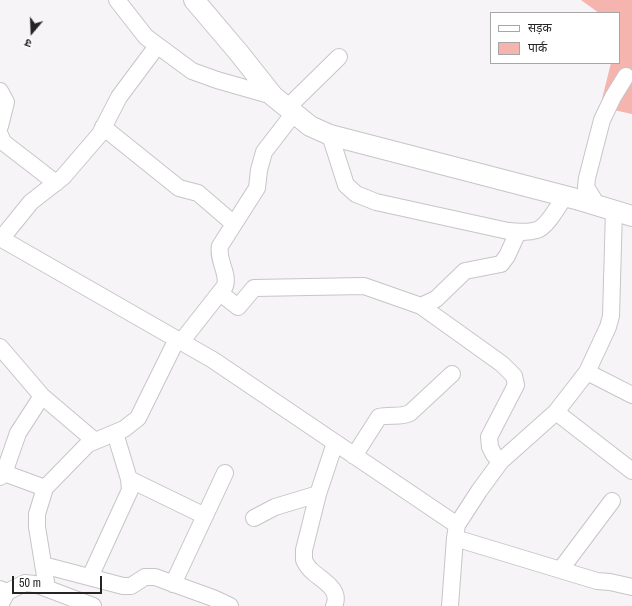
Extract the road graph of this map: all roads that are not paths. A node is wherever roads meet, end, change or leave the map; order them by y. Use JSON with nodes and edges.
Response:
{"nodes":[{"id":1,"x":117,"y":0,"type":"edge"},
{"id":2,"x":194,"y":0,"type":"edge"},
{"id":3,"x":157,"y":46,"type":"junction"},
{"id":4,"x":339,"y":57,"type":"dead end"},
{"id":5,"x":626,"y":76,"type":"dead end"},
{"id":6,"x":0,"y":91,"type":"edge"},
{"id":7,"x":285,"y":106,"type":"junction"},
{"id":8,"x":0,"y":126,"type":"edge"},
{"id":9,"x":103,"y":127,"type":"junction"},
{"id":10,"x":0,"y":135,"type":"edge"},
{"id":11,"x":330,"y":135,"type":"junction"},
{"id":12,"x":56,"y":183,"type":"junction"},
{"id":13,"x":565,"y":196,"type":"junction"},
{"id":14,"x":614,"y":210,"type":"edge"},
{"id":15,"x":234,"y":224,"type":"junction"},
{"id":16,"x":518,"y":232,"type":"junction"},
{"id":17,"x":0,"y":238,"type":"edge"},
{"id":18,"x":220,"y":293,"type":"junction"},
{"id":19,"x":421,"y":306,"type":"junction"},
{"id":20,"x":179,"y":341,"type":"junction"},
{"id":21,"x":0,"y":347,"type":"edge"},
{"id":22,"x":587,"y":372,"type":"junction"},
{"id":23,"x":452,"y":374,"type":"dead end"},
{"id":24,"x":632,"y":395,"type":"edge"},
{"id":25,"x":42,"y":396,"type":"junction"},
{"id":26,"x":556,"y":412,"type":"junction"},
{"id":27,"x":115,"y":433,"type":"junction"},
{"id":28,"x":95,"y":441,"type":"junction"},
{"id":29,"x":336,"y":443,"type":"junction"},
{"id":30,"x":354,"y":456,"type":"junction"},
{"id":31,"x":501,"y":461,"type":"junction"},
{"id":32,"x":632,"y":470,"type":"edge"},
{"id":33,"x":224,"y":473,"type":"dead end"},
{"id":34,"x":2,"y":475,"type":"edge"},
{"id":35,"x":129,"y":479,"type":"junction"},
{"id":36,"x":45,"y":488,"type":"junction"},
{"id":37,"x":318,"y":494,"type":"junction"},
{"id":38,"x":612,"y":502,"type":"dead end"},
{"id":39,"x":205,"y":516,"type":"junction"},
{"id":40,"x":254,"y":518,"type":"dead end"},
{"id":41,"x":456,"y":531,"type":"junction"},
{"id":42,"x":43,"y":565,"type":"junction"},
{"id":43,"x":561,"y":569,"type":"junction"},
{"id":44,"x":90,"y":577,"type":"junction"},
{"id":45,"x":173,"y":584,"type":"junction"},
{"id":46,"x":632,"y":587,"type":"edge"},
{"id":47,"x":47,"y":588,"type":"junction"},
{"id":48,"x":2,"y":595,"type":"edge"},
{"id":49,"x":89,"y":605,"type":"edge"},
{"id":50,"x":230,"y":606,"type":"edge"},
{"id":51,"x":334,"y":606,"type":"edge"},
{"id":52,"x":450,"y":606,"type":"edge"}],
"edges":[{"from":1,"to":3,"type":"street"},
{"from":2,"to":7,"type":"main road"},
{"from":3,"to":7,"type":"street"},
{"from":3,"to":9,"type":"street"},
{"from":4,"to":7,"type":"street"},
{"from":5,"to":14,"type":"street"},
{"from":6,"to":8,"type":"street"},
{"from":7,"to":11,"type":"main road"},
{"from":7,"to":15,"type":"street"},
{"from":9,"to":12,"type":"street"},
{"from":9,"to":15,"type":"street"},
{"from":10,"to":12,"type":"street"},
{"from":11,"to":13,"type":"main road"},
{"from":11,"to":16,"type":"street"},
{"from":12,"to":17,"type":"street"},
{"from":13,"to":14,"type":"main road"},
{"from":13,"to":16,"type":"street"},
{"from":14,"to":22,"type":"street"},
{"from":15,"to":18,"type":"street"},
{"from":16,"to":19,"type":"street"},
{"from":17,"to":20,"type":"street"},
{"from":18,"to":19,"type":"street"},
{"from":18,"to":20,"type":"street"},
{"from":19,"to":31,"type":"street"},
{"from":20,"to":27,"type":"street"},
{"from":20,"to":29,"type":"street"},
{"from":21,"to":25,"type":"street"},
{"from":22,"to":24,"type":"street"},
{"from":22,"to":26,"type":"street"},
{"from":23,"to":30,"type":"street"},
{"from":25,"to":28,"type":"street"},
{"from":25,"to":34,"type":"street"},
{"from":26,"to":31,"type":"street"},
{"from":26,"to":32,"type":"street"},
{"from":27,"to":28,"type":"street"},
{"from":27,"to":35,"type":"street"},
{"from":28,"to":36,"type":"street"},
{"from":29,"to":30,"type":"street"},
{"from":29,"to":37,"type":"street"},
{"from":30,"to":41,"type":"street"},
{"from":31,"to":41,"type":"street"},
{"from":33,"to":39,"type":"street"},
{"from":34,"to":36,"type":"street"},
{"from":35,"to":39,"type":"street"},
{"from":35,"to":44,"type":"street"},
{"from":36,"to":42,"type":"street"},
{"from":37,"to":40,"type":"street"},
{"from":37,"to":51,"type":"street"},
{"from":38,"to":43,"type":"street"},
{"from":39,"to":45,"type":"street"},
{"from":41,"to":43,"type":"street"},
{"from":41,"to":52,"type":"street"},
{"from":42,"to":44,"type":"street"},
{"from":42,"to":47,"type":"street"},
{"from":43,"to":46,"type":"street"},
{"from":44,"to":45,"type":"street"},
{"from":45,"to":50,"type":"street"},
{"from":47,"to":48,"type":"street"},
{"from":47,"to":49,"type":"street"}]}
